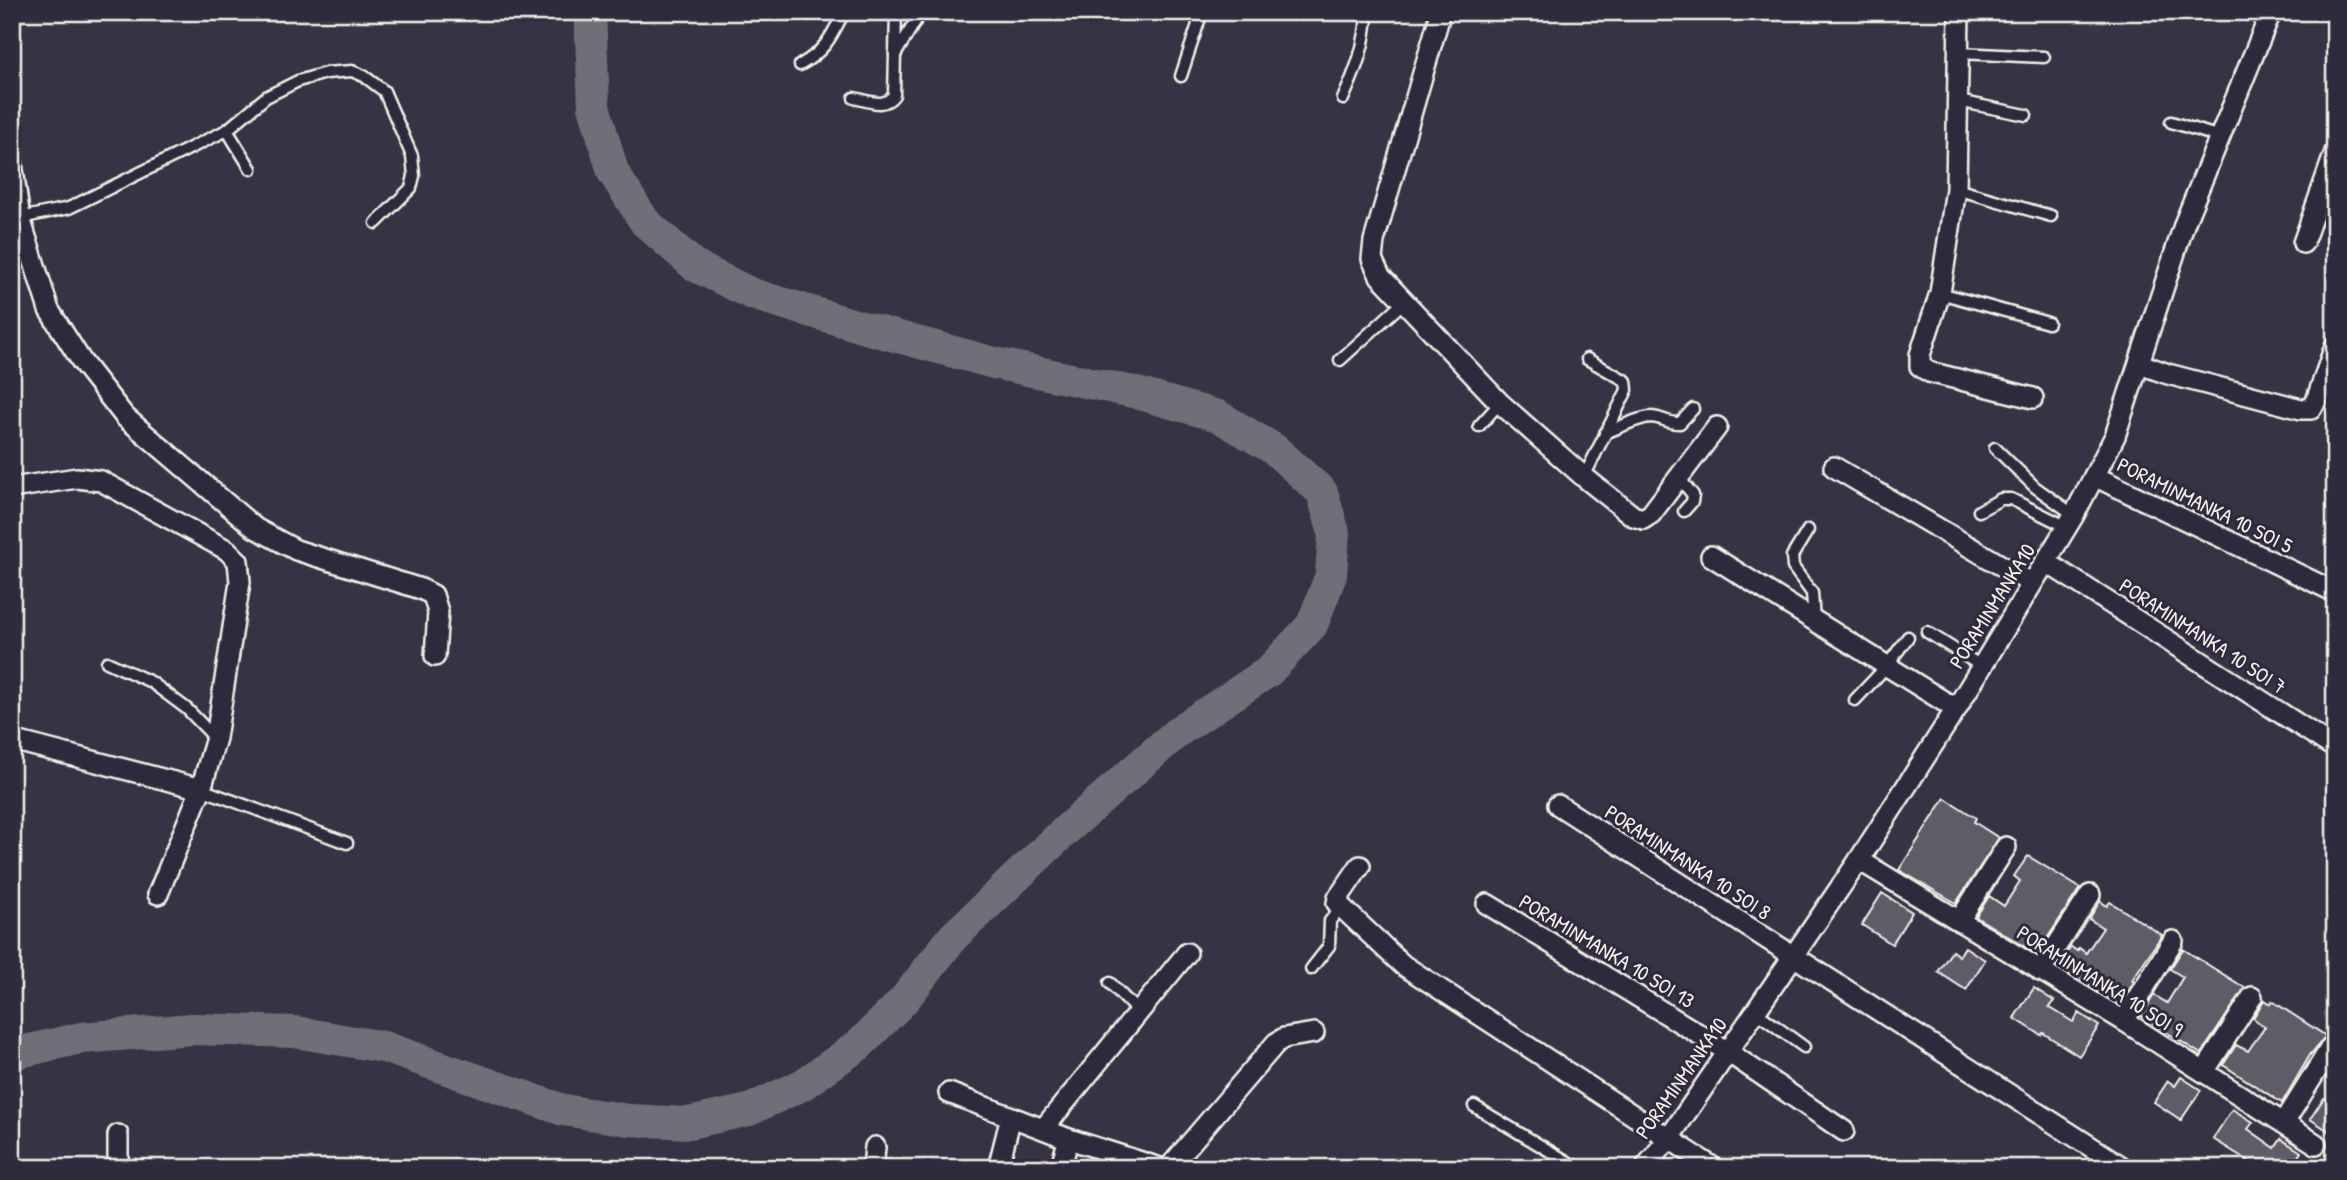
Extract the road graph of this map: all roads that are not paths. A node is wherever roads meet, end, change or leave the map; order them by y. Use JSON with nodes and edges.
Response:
{"nodes":[{"id":1,"x":844,"y":12,"type":"edge"},
{"id":2,"x":896,"y":12,"type":"edge"},
{"id":3,"x":921,"y":12,"type":"edge"},
{"id":4,"x":1202,"y":12,"type":"edge"},
{"id":5,"x":1367,"y":12,"type":"edge"},
{"id":6,"x":1439,"y":12,"type":"edge"},
{"id":7,"x":1959,"y":12,"type":"edge"},
{"id":8,"x":2271,"y":12,"type":"edge"},
{"id":9,"x":1959,"y":53,"type":"junction"},
{"id":10,"x":895,"y":55,"type":"junction"},
{"id":11,"x":2044,"y":57,"type":"dead end"},
{"id":12,"x":800,"y":65,"type":"dead end"},
{"id":13,"x":1181,"y":76,"type":"dead end"},
{"id":14,"x":855,"y":97,"type":"dead end"},
{"id":15,"x":1343,"y":99,"type":"dead end"},
{"id":16,"x":1958,"y":101,"type":"junction"},
{"id":17,"x":2026,"y":115,"type":"dead end"},
{"id":18,"x":2171,"y":121,"type":"dead end"},
{"id":19,"x":227,"y":130,"type":"junction"},
{"id":20,"x":2220,"y":137,"type":"junction"},
{"id":21,"x":2335,"y":152,"type":"edge"},
{"id":22,"x":12,"y":163,"type":"edge"},
{"id":23,"x":251,"y":169,"type":"dead end"},
{"id":24,"x":1956,"y":189,"type":"junction"},
{"id":25,"x":2051,"y":216,"type":"dead end"},
{"id":26,"x":20,"y":218,"type":"junction"},
{"id":27,"x":376,"y":223,"type":"dead end"},
{"id":28,"x":2303,"y":243,"type":"dead end"},
{"id":29,"x":1940,"y":293,"type":"junction"},
{"id":30,"x":1405,"y":302,"type":"junction"},
{"id":31,"x":2048,"y":323,"type":"dead end"},
{"id":32,"x":2335,"y":346,"type":"edge"},
{"id":33,"x":1587,"y":359,"type":"dead end"},
{"id":34,"x":1340,"y":360,"type":"dead end"},
{"id":35,"x":2140,"y":364,"type":"junction"},
{"id":36,"x":2033,"y":398,"type":"dead end"},
{"id":37,"x":1500,"y":403,"type":"junction"},
{"id":38,"x":1693,"y":408,"type":"dead end"},
{"id":39,"x":1479,"y":426,"type":"dead end"},
{"id":40,"x":1717,"y":427,"type":"dead end"},
{"id":41,"x":1605,"y":433,"type":"junction"},
{"id":42,"x":1994,"y":448,"type":"dead end"},
{"id":43,"x":1834,"y":467,"type":"dead end"},
{"id":44,"x":2094,"y":476,"type":"junction"},
{"id":45,"x":1584,"y":477,"type":"junction"},
{"id":46,"x":1679,"y":478,"type":"junction"},
{"id":47,"x":12,"y":488,"type":"edge"},
{"id":48,"x":1684,"y":511,"type":"dead end"},
{"id":49,"x":1979,"y":511,"type":"dead end"},
{"id":50,"x":2071,"y":521,"type":"junction"},
{"id":51,"x":1808,"y":530,"type":"dead end"},
{"id":52,"x":1711,"y":556,"type":"dead end"},
{"id":53,"x":2046,"y":562,"type":"junction"},
{"id":54,"x":2031,"y":583,"type":"junction"},
{"id":55,"x":2335,"y":592,"type":"edge"},
{"id":56,"x":1814,"y":621,"type":"junction"},
{"id":57,"x":1927,"y":632,"type":"dead end"},
{"id":58,"x":1908,"y":636,"type":"dead end"},
{"id":59,"x":435,"y":656,"type":"dead end"},
{"id":60,"x":107,"y":662,"type":"dead end"},
{"id":61,"x":1886,"y":666,"type":"junction"},
{"id":62,"x":1981,"y":666,"type":"junction"},
{"id":63,"x":1855,"y":700,"type":"dead end"},
{"id":64,"x":1956,"y":709,"type":"junction"},
{"id":65,"x":216,"y":738,"type":"junction"},
{"id":66,"x":12,"y":740,"type":"edge"},
{"id":67,"x":2335,"y":748,"type":"edge"},
{"id":68,"x":201,"y":789,"type":"junction"},
{"id":69,"x":1558,"y":805,"type":"dead end"},
{"id":70,"x":347,"y":843,"type":"dead end"},
{"id":71,"x":2006,"y":847,"type":"dead end"},
{"id":72,"x":1859,"y":860,"type":"junction"},
{"id":73,"x":1360,"y":866,"type":"dead end"},
{"id":74,"x":158,"y":894,"type":"dead end"},
{"id":75,"x":2090,"y":895,"type":"dead end"},
{"id":76,"x":1487,"y":904,"type":"dead end"},
{"id":77,"x":1340,"y":908,"type":"junction"},
{"id":78,"x":1959,"y":921,"type":"junction"},
{"id":79,"x":2173,"y":941,"type":"dead end"},
{"id":80,"x":1187,"y":953,"type":"dead end"},
{"id":81,"x":1794,"y":957,"type":"junction"},
{"id":82,"x":1311,"y":969,"type":"dead end"},
{"id":83,"x":2040,"y":971,"type":"junction"},
{"id":84,"x":1110,"y":984,"type":"dead end"},
{"id":85,"x":2252,"y":997,"type":"dead end"},
{"id":86,"x":1756,"y":1012,"type":"junction"},
{"id":87,"x":1139,"y":1013,"type":"junction"},
{"id":88,"x":2124,"y":1021,"type":"junction"},
{"id":89,"x":1314,"y":1033,"type":"dead end"},
{"id":90,"x":2331,"y":1047,"type":"dead end"},
{"id":91,"x":1804,"y":1048,"type":"dead end"},
{"id":92,"x":1728,"y":1052,"type":"junction"},
{"id":93,"x":2204,"y":1072,"type":"junction"},
{"id":94,"x":949,"y":1093,"type":"dead end"},
{"id":95,"x":1474,"y":1107,"type":"dead end"},
{"id":96,"x":1012,"y":1117,"type":"junction"},
{"id":97,"x":2284,"y":1123,"type":"junction"},
{"id":98,"x":1044,"y":1128,"type":"junction"},
{"id":99,"x":1844,"y":1131,"type":"dead end"},
{"id":100,"x":118,"y":1135,"type":"dead end"},
{"id":101,"x":1669,"y":1138,"type":"junction"},
{"id":102,"x":1069,"y":1139,"type":"junction"},
{"id":103,"x":2316,"y":1144,"type":"dead end"},
{"id":104,"x":875,"y":1147,"type":"dead end"},
{"id":105,"x":118,"y":1168,"type":"edge"},
{"id":106,"x":873,"y":1168,"type":"edge"},
{"id":107,"x":998,"y":1168,"type":"edge"},
{"id":108,"x":1060,"y":1168,"type":"edge"},
{"id":109,"x":1160,"y":1168,"type":"edge"},
{"id":110,"x":1169,"y":1168,"type":"edge"},
{"id":111,"x":1578,"y":1168,"type":"edge"},
{"id":112,"x":1645,"y":1168,"type":"edge"},
{"id":113,"x":1714,"y":1168,"type":"edge"},
{"id":114,"x":2124,"y":1168,"type":"edge"}],
"edges":[{"from":1,"to":12,"type":"lane"},
{"from":2,"to":10,"type":"lane"},
{"from":3,"to":10,"type":"lane"},
{"from":4,"to":13,"type":"lane"},
{"from":5,"to":15,"type":"lane"},
{"from":6,"to":30,"type":"street"},
{"from":7,"to":9,"type":"street"},
{"from":8,"to":20,"type":"street","name":"PORAMINMANKA10"},
{"from":9,"to":11,"type":"lane"},
{"from":9,"to":16,"type":"street"},
{"from":10,"to":14,"type":"lane"},
{"from":16,"to":17,"type":"lane"},
{"from":16,"to":24,"type":"street"},
{"from":18,"to":20,"type":"lane"},
{"from":19,"to":23,"type":"lane"},
{"from":19,"to":26,"type":"lane"},
{"from":19,"to":27,"type":"lane"},
{"from":20,"to":35,"type":"street","name":"PORAMINMANKA10"},
{"from":21,"to":28,"type":"street"},
{"from":22,"to":26,"type":"street"},
{"from":24,"to":25,"type":"lane"},
{"from":24,"to":29,"type":"street"},
{"from":26,"to":59,"type":"street"},
{"from":29,"to":31,"type":"lane"},
{"from":29,"to":36,"type":"street"},
{"from":30,"to":34,"type":"lane"},
{"from":30,"to":37,"type":"street"},
{"from":32,"to":35,"type":"street"},
{"from":33,"to":41,"type":"lane"},
{"from":35,"to":44,"type":"street","name":"PORAMINMANKA10"},
{"from":37,"to":39,"type":"lane"},
{"from":37,"to":45,"type":"street"},
{"from":38,"to":41,"type":"lane"},
{"from":40,"to":46,"type":"street"},
{"from":41,"to":45,"type":"lane"},
{"from":42,"to":50,"type":"lane"},
{"from":43,"to":54,"type":"street"},
{"from":44,"to":50,"type":"street","name":"PORAMINMANKA10"},
{"from":44,"to":55,"type":"street","name":"PORAMINMANKA 10 SOI 5"},
{"from":45,"to":46,"type":"street"},
{"from":46,"to":48,"type":"lane"},
{"from":47,"to":65,"type":"street"},
{"from":49,"to":50,"type":"lane"},
{"from":50,"to":53,"type":"street","name":"PORAMINMANKA10"},
{"from":51,"to":56,"type":"lane"},
{"from":52,"to":56,"type":"street"},
{"from":53,"to":54,"type":"street","name":"PORAMINMANKA10"},
{"from":53,"to":67,"type":"street","name":"PORAMINMANKA 10 SOI 7"},
{"from":54,"to":62,"type":"street","name":"PORAMINMANKA10"},
{"from":56,"to":61,"type":"street"},
{"from":57,"to":62,"type":"lane"},
{"from":58,"to":61,"type":"lane"},
{"from":60,"to":65,"type":"lane"},
{"from":61,"to":63,"type":"lane"},
{"from":61,"to":64,"type":"street"},
{"from":62,"to":64,"type":"street","name":"PORAMINMANKA10"},
{"from":64,"to":72,"type":"street","name":"PORAMINMANKA10"},
{"from":65,"to":68,"type":"street"},
{"from":66,"to":68,"type":"street"},
{"from":68,"to":70,"type":"lane"},
{"from":68,"to":74,"type":"street"},
{"from":69,"to":81,"type":"street","name":"PORAMINMANKA 10 SOI 8"},
{"from":71,"to":78,"type":"street"},
{"from":72,"to":78,"type":"street","name":"PORAMINMANKA 10 SOI 9"},
{"from":72,"to":81,"type":"street","name":"PORAMINMANKA10"},
{"from":73,"to":77,"type":"street"},
{"from":75,"to":83,"type":"street"},
{"from":76,"to":92,"type":"street","name":"PORAMINMANKA 10 SOI 13"},
{"from":77,"to":82,"type":"lane"},
{"from":77,"to":101,"type":"street"},
{"from":78,"to":83,"type":"street","name":"PORAMINMANKA 10 SOI 9"},
{"from":79,"to":88,"type":"street"},
{"from":80,"to":87,"type":"street"},
{"from":81,"to":86,"type":"street","name":"PORAMINMANKA10"},
{"from":81,"to":114,"type":"street","name":"PORAMINMANKA 10 SOI 8"},
{"from":83,"to":88,"type":"street","name":"PORAMINMANKA 10 SOI 9"},
{"from":84,"to":87,"type":"lane"},
{"from":85,"to":93,"type":"street"},
{"from":86,"to":91,"type":"lane"},
{"from":86,"to":92,"type":"street","name":"PORAMINMANKA10"},
{"from":87,"to":98,"type":"street"},
{"from":88,"to":93,"type":"street","name":"PORAMINMANKA 10 SOI 9"},
{"from":89,"to":110,"type":"street"},
{"from":90,"to":97,"type":"street"},
{"from":92,"to":99,"type":"street","name":"PORAMINMANKA 10 SOI 13"},
{"from":92,"to":101,"type":"street","name":"PORAMINMANKA10"},
{"from":93,"to":97,"type":"street","name":"PORAMINMANKA 10 SOI 9"},
{"from":94,"to":96,"type":"street"},
{"from":95,"to":111,"type":"lane"},
{"from":96,"to":98,"type":"street"},
{"from":96,"to":107,"type":"street"},
{"from":97,"to":103,"type":"street","name":"PORAMINMANKA 10 SOI 9"},
{"from":98,"to":102,"type":"street"},
{"from":100,"to":105,"type":"street"},
{"from":101,"to":112,"type":"street","name":"PORAMINMANKA10"},
{"from":101,"to":113,"type":"street"},
{"from":102,"to":108,"type":"street"},
{"from":102,"to":109,"type":"street"},
{"from":104,"to":106,"type":"street"}]}
